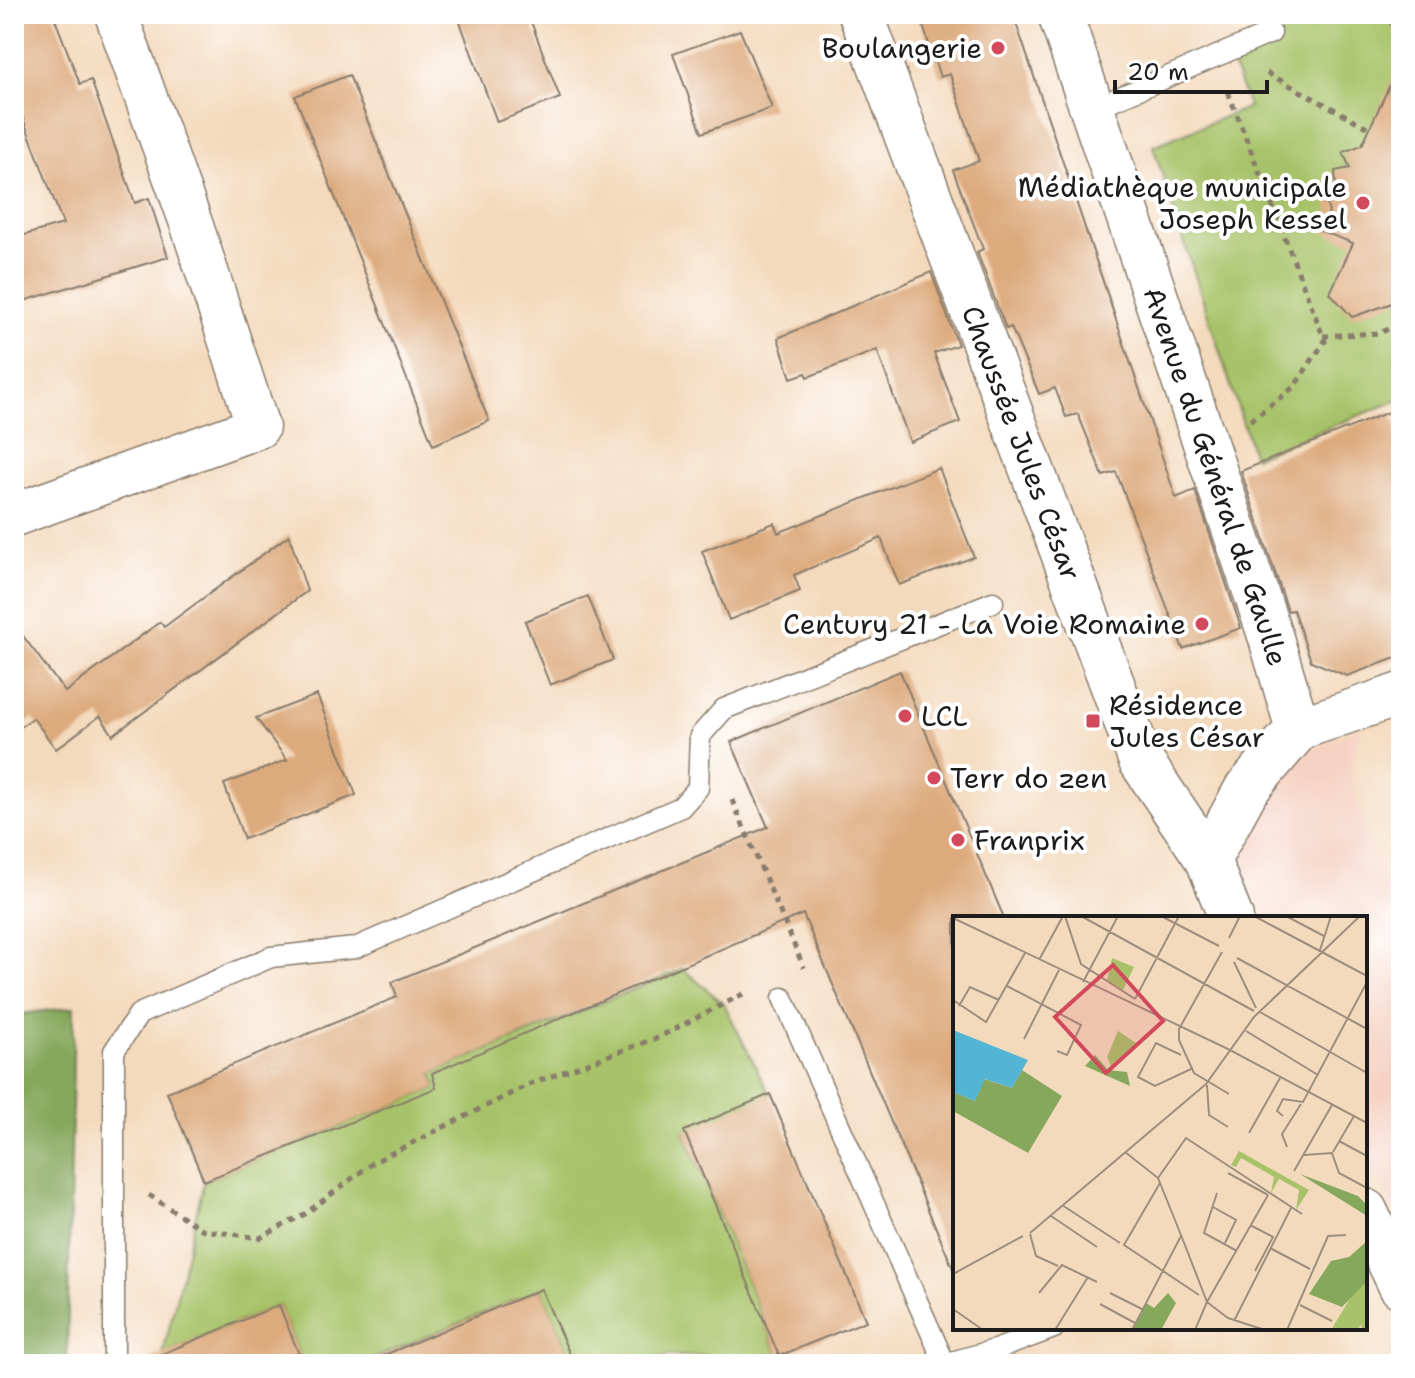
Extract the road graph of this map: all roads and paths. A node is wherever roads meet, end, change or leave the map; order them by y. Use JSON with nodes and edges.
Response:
{"nodes":[{"id":1,"x":116,"y":14,"type":"edge"},
{"id":2,"x":861,"y":14,"type":"edge"},
{"id":3,"x":1060,"y":14,"type":"edge"},
{"id":4,"x":1378,"y":14,"type":"edge"},
{"id":5,"x":1271,"y":33,"type":"dead end"},
{"id":6,"x":1401,"y":44,"type":"edge"},
{"id":7,"x":1221,"y":54,"type":"junction"},
{"id":8,"x":1092,"y":109,"type":"junction"},
{"id":9,"x":1367,"y":127,"type":"dead end"},
{"id":10,"x":1401,"y":323,"type":"edge"},
{"id":11,"x":1323,"y":336,"type":"junction"},
{"id":12,"x":1208,"y":453,"type":"junction"},
{"id":13,"x":14,"y":515,"type":"edge"},
{"id":14,"x":993,"y":602,"type":"dead end"},
{"id":15,"x":1401,"y":694,"type":"edge"},
{"id":16,"x":1298,"y":729,"type":"junction"},
{"id":17,"x":698,"y":788,"type":"junction"},
{"id":18,"x":1208,"y":860,"type":"junction"},
{"id":19,"x":1230,"y":916,"type":"edge"},
{"id":20,"x":774,"y":978,"type":"junction"},
{"id":21,"x":783,"y":998,"type":"joint"},
{"id":22,"x":114,"y":1173,"type":"junction"},
{"id":23,"x":1367,"y":1215,"type":"edge"},
{"id":24,"x":1401,"y":1286,"type":"edge"},
{"id":25,"x":1049,"y":1330,"type":"edge"},
{"id":26,"x":114,"y":1364,"type":"edge"},
{"id":27,"x":945,"y":1364,"type":"edge"}],
"edges":[{"from":1,"to":13,"type":"street"},
{"from":2,"to":18,"type":"street","name":"Chaussée Jules César"},
{"from":3,"to":8,"type":"street","name":"Avenue du Général de Gaulle"},
{"from":4,"to":6,"type":"path"},
{"from":5,"to":7,"type":"lane"},
{"from":7,"to":8,"type":"lane"},
{"from":7,"to":9,"type":"path"},
{"from":7,"to":11,"type":"path"},
{"from":8,"to":12,"type":"street","name":"Avenue du Général de Gaulle"},
{"from":10,"to":11,"type":"path"},
{"from":11,"to":12,"type":"path"},
{"from":12,"to":16,"type":"street","name":"Avenue du Général de Gaulle"},
{"from":14,"to":17,"type":"lane"},
{"from":15,"to":16,"type":"street"},
{"from":16,"to":18,"type":"street"},
{"from":17,"to":20,"type":"path"},
{"from":17,"to":22,"type":"lane"},
{"from":18,"to":19,"type":"street"},
{"from":20,"to":21,"type":"path"},
{"from":20,"to":22,"type":"path"},
{"from":21,"to":27,"type":"lane"},
{"from":22,"to":26,"type":"lane"},
{"from":23,"to":24,"type":"street"},
{"from":25,"to":27,"type":"lane"}]}
